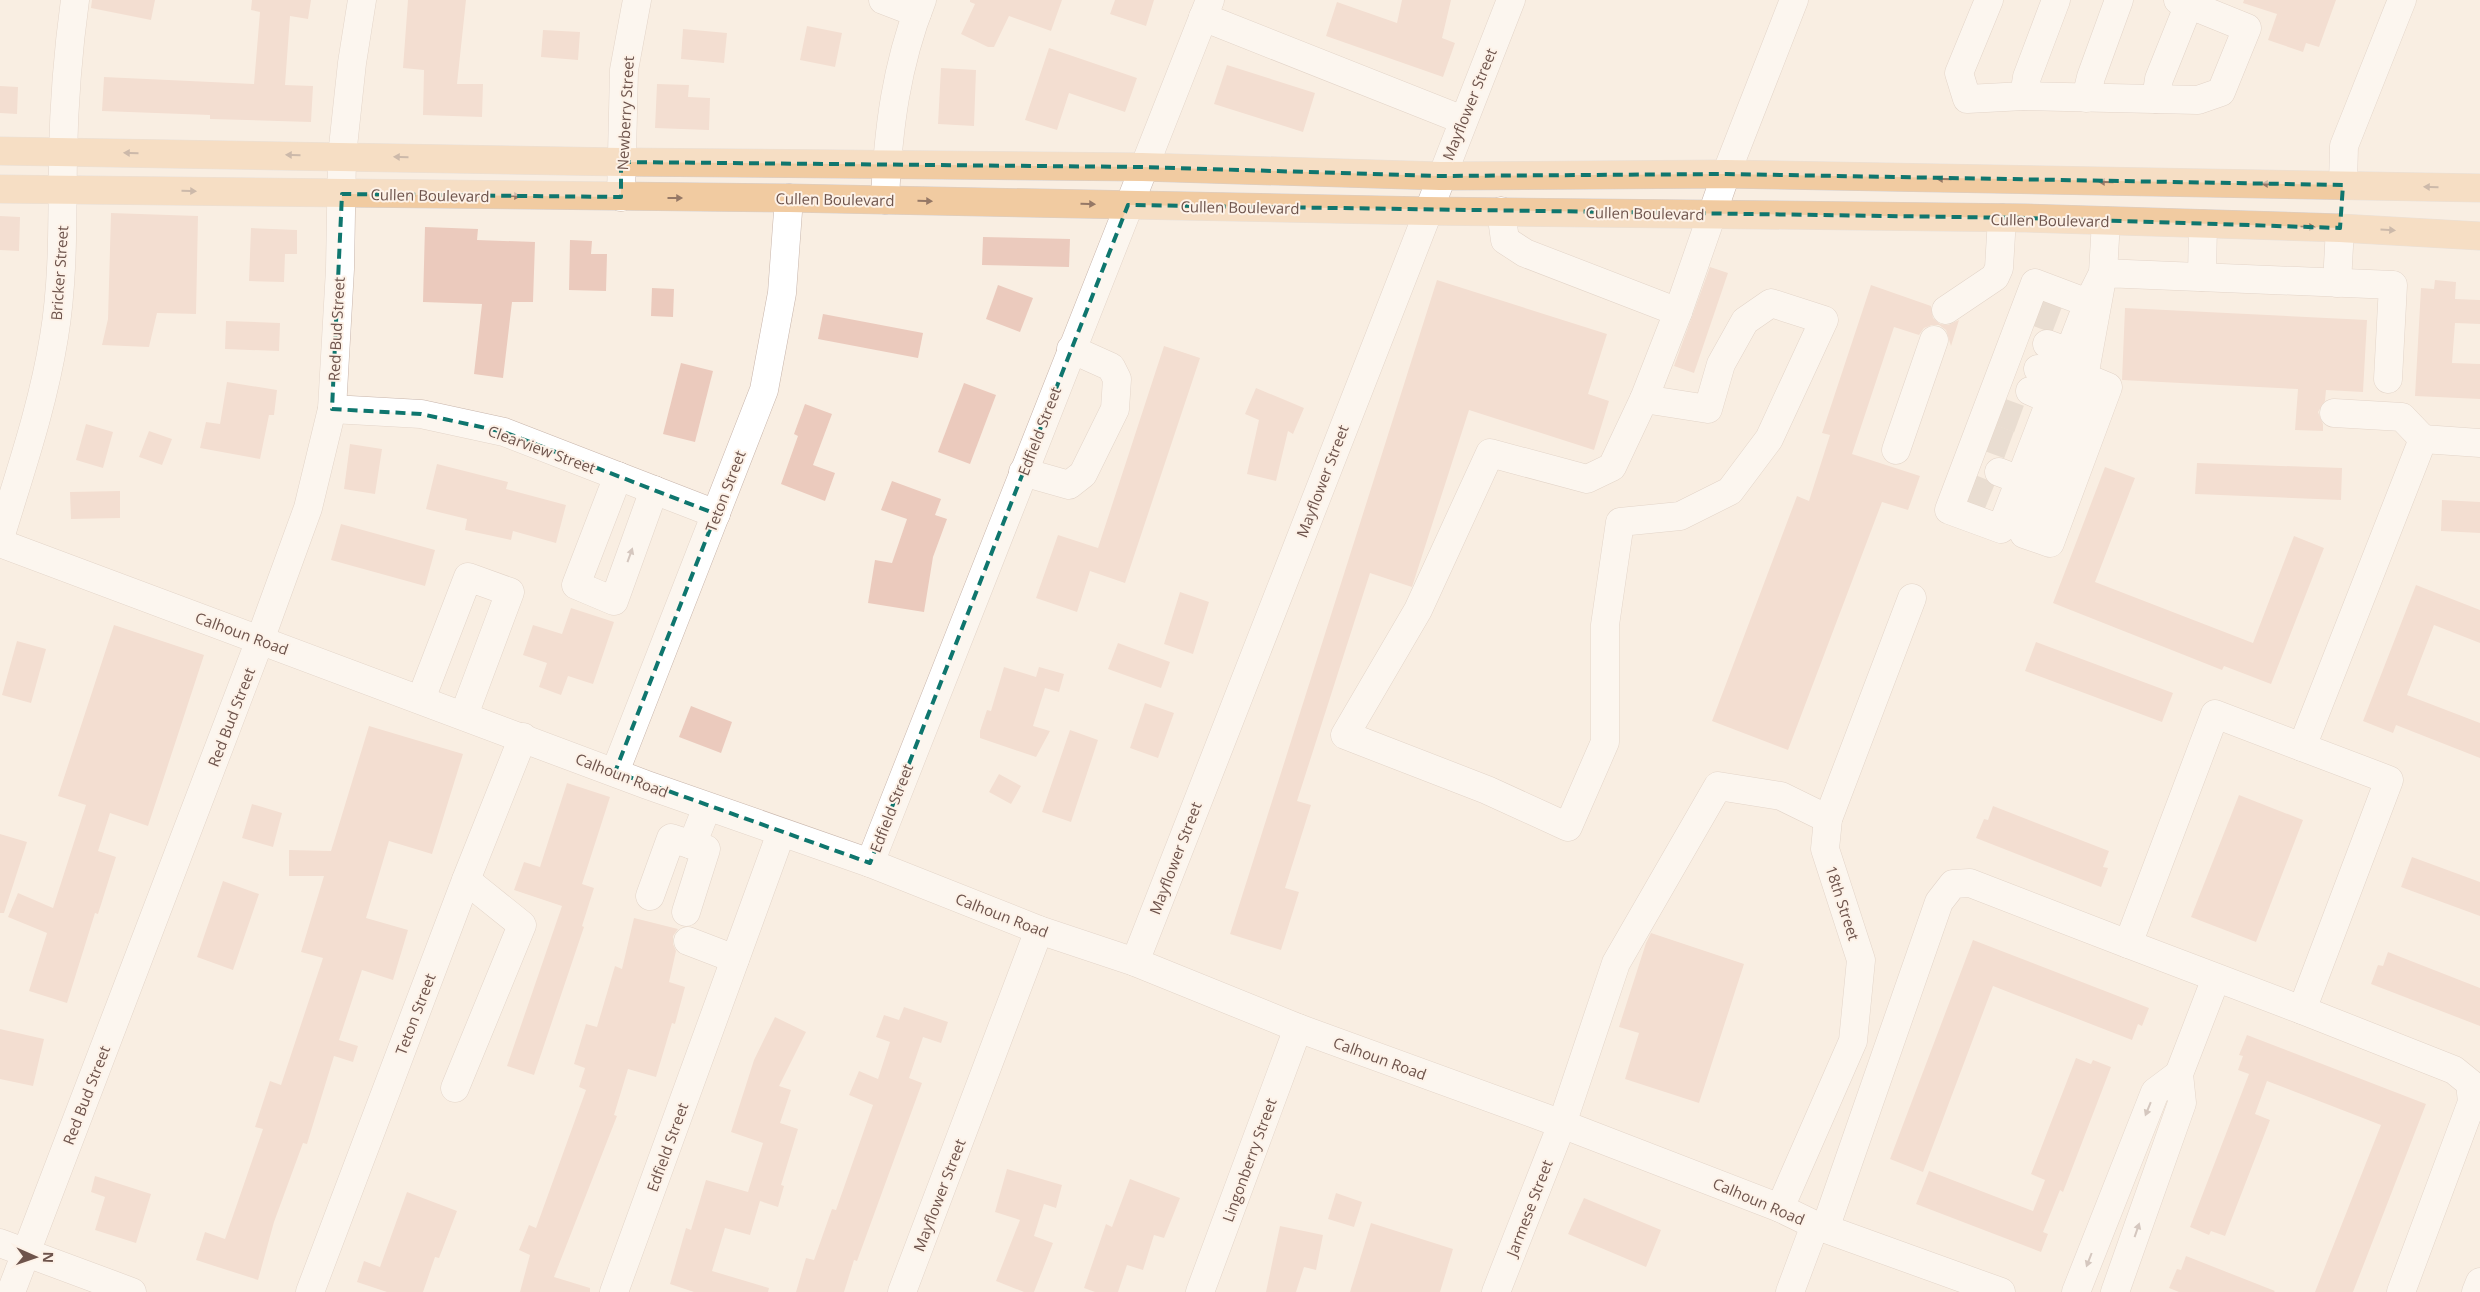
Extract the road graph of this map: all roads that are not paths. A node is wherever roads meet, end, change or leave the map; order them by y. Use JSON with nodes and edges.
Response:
{"nodes":[{"id":1,"x":75,"y":0,"type":"edge"},
{"id":2,"x":362,"y":0,"type":"edge"},
{"id":3,"x":637,"y":0,"type":"edge"},
{"id":4,"x":883,"y":0,"type":"edge"},
{"id":5,"x":1511,"y":0,"type":"edge"},
{"id":6,"x":1794,"y":0,"type":"edge"},
{"id":7,"x":1989,"y":0,"type":"edge"},
{"id":8,"x":2056,"y":0,"type":"edge"},
{"id":9,"x":2119,"y":0,"type":"edge"},
{"id":10,"x":2402,"y":0,"type":"edge"},
{"id":11,"x":2184,"y":2,"type":"edge"},
{"id":12,"x":919,"y":6,"type":"edge"},
{"id":13,"x":1206,"y":8,"type":"edge"},
{"id":14,"x":2024,"y":96,"type":"junction"},
{"id":15,"x":2086,"y":98,"type":"junction"},
{"id":16,"x":2156,"y":99,"type":"junction"},
{"id":17,"x":1463,"y":120,"type":"junction"},
{"id":18,"x":0,"y":151,"type":"edge"},
{"id":19,"x":63,"y":152,"type":"junction"},
{"id":20,"x":342,"y":156,"type":"junction"},
{"id":21,"x":622,"y":162,"type":"junction"},
{"id":22,"x":790,"y":163,"type":"junction"},
{"id":23,"x":886,"y":164,"type":"junction"},
{"id":24,"x":1142,"y":167,"type":"junction"},
{"id":25,"x":1726,"y":174,"type":"junction"},
{"id":26,"x":1440,"y":176,"type":"junction"},
{"id":27,"x":2027,"y":181,"type":"junction"},
{"id":28,"x":2343,"y":185,"type":"junction"},
{"id":29,"x":2480,"y":188,"type":"edge"},
{"id":30,"x":0,"y":189,"type":"edge"},
{"id":31,"x":63,"y":190,"type":"junction"},
{"id":32,"x":342,"y":194,"type":"junction"},
{"id":33,"x":621,"y":197,"type":"junction"},
{"id":34,"x":789,"y":198,"type":"junction"},
{"id":35,"x":885,"y":200,"type":"junction"},
{"id":36,"x":1128,"y":205,"type":"junction"},
{"id":37,"x":1427,"y":211,"type":"junction"},
{"id":38,"x":1501,"y":211,"type":"junction"},
{"id":39,"x":1712,"y":213,"type":"junction"},
{"id":40,"x":2014,"y":218,"type":"junction"},
{"id":41,"x":2106,"y":221,"type":"junction"},
{"id":42,"x":2203,"y":224,"type":"junction"},
{"id":43,"x":2340,"y":228,"type":"junction"},
{"id":44,"x":2480,"y":236,"type":"edge"},
{"id":45,"x":2104,"y":273,"type":"junction"},
{"id":46,"x":2202,"y":276,"type":"junction"},
{"id":47,"x":2337,"y":283,"type":"junction"},
{"id":48,"x":2088,"y":303,"type":"junction"},
{"id":49,"x":1946,"y":310,"type":"dead end"},
{"id":50,"x":1678,"y":312,"type":"junction"},
{"id":51,"x":1934,"y":340,"type":"dead end"},
{"id":52,"x":1071,"y":349,"type":"junction"},
{"id":53,"x":2388,"y":379,"type":"dead end"},
{"id":54,"x":1644,"y":399,"type":"junction"},
{"id":55,"x":332,"y":409,"type":"junction"},
{"id":56,"x":2334,"y":413,"type":"dead end"},
{"id":57,"x":2042,"y":437,"type":"junction"},
{"id":58,"x":2423,"y":439,"type":"junction"},
{"id":59,"x":2480,"y":442,"type":"edge"},
{"id":60,"x":1896,"y":450,"type":"dead end"},
{"id":61,"x":1023,"y":472,"type":"junction"},
{"id":62,"x":618,"y":476,"type":"junction"},
{"id":63,"x":654,"y":490,"type":"junction"},
{"id":64,"x":716,"y":514,"type":"junction"},
{"id":65,"x":0,"y":538,"type":"edge"},
{"id":66,"x":0,"y":543,"type":"edge"},
{"id":67,"x":1912,"y":598,"type":"dead end"},
{"id":68,"x":260,"y":640,"type":"junction"},
{"id":69,"x":421,"y":699,"type":"junction"},
{"id":70,"x":464,"y":715,"type":"junction"},
{"id":71,"x":523,"y":737,"type":"junction"},
{"id":72,"x":2302,"y":747,"type":"junction"},
{"id":73,"x":615,"y":772,"type":"junction"},
{"id":74,"x":707,"y":807,"type":"junction"},
{"id":75,"x":1828,"y":819,"type":"junction"},
{"id":76,"x":781,"y":833,"type":"junction"},
{"id":77,"x":692,"y":845,"type":"junction"},
{"id":78,"x":870,"y":863,"type":"junction"},
{"id":79,"x":466,"y":880,"type":"junction"},
{"id":80,"x":650,"y":896,"type":"dead end"},
{"id":81,"x":686,"y":912,"type":"dead end"},
{"id":82,"x":1039,"y":930,"type":"junction"},
{"id":83,"x":688,"y":941,"type":"dead end"},
{"id":84,"x":2128,"y":944,"type":"junction"},
{"id":85,"x":735,"y":959,"type":"junction"},
{"id":86,"x":1135,"y":962,"type":"junction"},
{"id":87,"x":2216,"y":978,"type":"junction"},
{"id":88,"x":2302,"y":1010,"type":"junction"},
{"id":89,"x":1298,"y":1028,"type":"junction"},
{"id":90,"x":2179,"y":1074,"type":"junction"},
{"id":91,"x":455,"y":1088,"type":"dead end"},
{"id":92,"x":1562,"y":1124,"type":"junction"},
{"id":93,"x":1780,"y":1208,"type":"junction"},
{"id":94,"x":1820,"y":1227,"type":"junction"},
{"id":95,"x":0,"y":1243,"type":"edge"},
{"id":96,"x":26,"y":1253,"type":"junction"},
{"id":97,"x":2480,"y":1282,"type":"edge"},
{"id":98,"x":1961,"y":1285,"type":"edge"},
{"id":99,"x":11,"y":1292,"type":"edge"},
{"id":100,"x":132,"y":1292,"type":"edge"},
{"id":101,"x":310,"y":1292,"type":"edge"},
{"id":102,"x":614,"y":1292,"type":"edge"},
{"id":103,"x":902,"y":1292,"type":"edge"},
{"id":104,"x":1200,"y":1292,"type":"edge"},
{"id":105,"x":1496,"y":1292,"type":"edge"},
{"id":106,"x":1790,"y":1292,"type":"edge"},
{"id":107,"x":2001,"y":1292,"type":"edge"},
{"id":108,"x":2076,"y":1292,"type":"edge"},
{"id":109,"x":2115,"y":1292,"type":"edge"},
{"id":110,"x":2401,"y":1292,"type":"edge"},
{"id":111,"x":2476,"y":1292,"type":"edge"}],
"edges":[{"from":1,"to":19,"type":"street","name":"Bricker Street"},
{"from":2,"to":20,"type":"street","name":"Red Bud Street"},
{"from":3,"to":21,"type":"street","name":"Newberry Street"},
{"from":4,"to":12,"type":"street"},
{"from":5,"to":17,"type":"street","name":"Mayflower Street"},
{"from":6,"to":25,"type":"street"},
{"from":7,"to":14,"type":"street"},
{"from":8,"to":14,"type":"street"},
{"from":9,"to":15,"type":"street"},
{"from":10,"to":28,"type":"street"},
{"from":11,"to":16,"type":"street"},
{"from":11,"to":16,"type":"street"},
{"from":12,"to":23,"type":"street"},
{"from":13,"to":17,"type":"street"},
{"from":13,"to":24,"type":"street","name":"Edfield Street"},
{"from":14,"to":15,"type":"street"},
{"from":15,"to":16,"type":"street"},
{"from":17,"to":26,"type":"street","name":"Mayflower Street"},
{"from":18,"to":19,"type":"main road"},
{"from":20,"to":19,"type":"main road","one_way":true},
{"from":19,"to":31,"type":"street","name":"Bricker Street"},
{"from":21,"to":20,"type":"main road","one_way":true},
{"from":20,"to":32,"type":"street","name":"Red Bud Street"},
{"from":21,"to":22,"type":"main road"},
{"from":21,"to":33,"type":"street","name":"Newberry Street"},
{"from":22,"to":23,"type":"main road"},
{"from":22,"to":34,"type":"main road"},
{"from":23,"to":24,"type":"main road"},
{"from":23,"to":35,"type":"street"},
{"from":24,"to":26,"type":"main road"},
{"from":24,"to":36,"type":"street","name":"Edfield Street"},
{"from":25,"to":26,"type":"main road"},
{"from":27,"to":25,"type":"main road","one_way":true},
{"from":25,"to":39,"type":"street"},
{"from":26,"to":37,"type":"street","name":"Mayflower Street"},
{"from":28,"to":27,"type":"main road","one_way":true},
{"from":27,"to":40,"type":"main road"},
{"from":29,"to":28,"type":"main road","one_way":true},
{"from":28,"to":43,"type":"main road"},
{"from":30,"to":31,"type":"main road","name":"Cullen Boulevard"},
{"from":31,"to":32,"type":"main road","name":"Cullen Boulevard","one_way":true},
{"from":31,"to":65,"type":"street","name":"Bricker Street"},
{"from":32,"to":33,"type":"main road","name":"Cullen Boulevard","one_way":true},
{"from":32,"to":55,"type":"street","name":"Red Bud Street"},
{"from":33,"to":34,"type":"main road","name":"Cullen Boulevard","one_way":true},
{"from":34,"to":35,"type":"main road","name":"Cullen Boulevard"},
{"from":34,"to":64,"type":"street","name":"Teton Street"},
{"from":35,"to":36,"type":"main road","name":"Cullen Boulevard","one_way":true},
{"from":36,"to":37,"type":"main road","name":"Cullen Boulevard"},
{"from":36,"to":52,"type":"street","name":"Edfield Street"},
{"from":37,"to":38,"type":"main road","name":"Cullen Boulevard"},
{"from":37,"to":86,"type":"street","name":"Mayflower Street"},
{"from":38,"to":39,"type":"main road","name":"Cullen Boulevard"},
{"from":38,"to":50,"type":"street"},
{"from":39,"to":40,"type":"main road","name":"Cullen Boulevard"},
{"from":39,"to":50,"type":"street"},
{"from":40,"to":41,"type":"main road","name":"Cullen Boulevard"},
{"from":40,"to":49,"type":"street"},
{"from":41,"to":42,"type":"main road","name":"Cullen Boulevard"},
{"from":41,"to":45,"type":"street"},
{"from":42,"to":43,"type":"main road","name":"Cullen Boulevard","one_way":true},
{"from":42,"to":46,"type":"street"},
{"from":43,"to":44,"type":"main road","name":"Cullen Boulevard","one_way":true},
{"from":43,"to":47,"type":"street"},
{"from":45,"to":46,"type":"street"},
{"from":45,"to":48,"type":"street"},
{"from":45,"to":57,"type":"street"},
{"from":46,"to":47,"type":"street"},
{"from":47,"to":53,"type":"street"},
{"from":48,"to":57,"type":"street"},
{"from":48,"to":57,"type":"street"},
{"from":50,"to":54,"type":"street"},
{"from":51,"to":60,"type":"street"},
{"from":52,"to":61,"type":"street","name":"Edfield Street"},
{"from":52,"to":61,"type":"street"},
{"from":54,"to":54,"type":"street"},
{"from":55,"to":62,"type":"street","name":"Clearview Street"},
{"from":55,"to":68,"type":"street","name":"Red Bud Street"},
{"from":56,"to":58,"type":"street"},
{"from":58,"to":59,"type":"street"},
{"from":58,"to":72,"type":"street"},
{"from":61,"to":78,"type":"street","name":"Edfield Street"},
{"from":62,"to":63,"type":"street","name":"Clearview Street"},
{"from":62,"to":63,"type":"street","one_way":true},
{"from":63,"to":64,"type":"street","name":"Clearview Street"},
{"from":64,"to":73,"type":"street","name":"Teton Street"},
{"from":66,"to":68,"type":"street","name":"Calhoun Road"},
{"from":67,"to":75,"type":"street","name":"18th Street"},
{"from":68,"to":69,"type":"street","name":"Calhoun Road"},
{"from":68,"to":96,"type":"street","name":"Red Bud Street"},
{"from":69,"to":70,"type":"street","name":"Calhoun Road"},
{"from":69,"to":70,"type":"street"},
{"from":70,"to":71,"type":"street","name":"Calhoun Road"},
{"from":71,"to":73,"type":"street","name":"Calhoun Road"},
{"from":71,"to":79,"type":"street","name":"Teton Street"},
{"from":72,"to":84,"type":"street"},
{"from":72,"to":88,"type":"street"},
{"from":73,"to":74,"type":"street","name":"Calhoun Road"},
{"from":74,"to":76,"type":"street","name":"Calhoun Road"},
{"from":74,"to":77,"type":"street"},
{"from":75,"to":92,"type":"street","name":"Jarmese Street"},
{"from":75,"to":93,"type":"street","name":"18th Street"},
{"from":76,"to":78,"type":"street","name":"Calhoun Road"},
{"from":76,"to":85,"type":"street","name":"Edfield Street"},
{"from":77,"to":80,"type":"street"},
{"from":77,"to":81,"type":"street"},
{"from":78,"to":82,"type":"street","name":"Calhoun Road"},
{"from":79,"to":91,"type":"street"},
{"from":79,"to":101,"type":"street","name":"Teton Street"},
{"from":82,"to":86,"type":"street","name":"Calhoun Road"},
{"from":82,"to":103,"type":"street","name":"Mayflower Street"},
{"from":83,"to":85,"type":"street"},
{"from":84,"to":87,"type":"street"},
{"from":84,"to":94,"type":"street"},
{"from":85,"to":102,"type":"street","name":"Edfield Street"},
{"from":86,"to":89,"type":"street","name":"Calhoun Road"},
{"from":87,"to":88,"type":"street"},
{"from":87,"to":90,"type":"street"},
{"from":88,"to":110,"type":"street"},
{"from":89,"to":92,"type":"street","name":"Calhoun Road"},
{"from":89,"to":104,"type":"street","name":"Lingonberry Street"},
{"from":90,"to":108,"type":"street","one_way":true},
{"from":109,"to":90,"type":"street","one_way":true},
{"from":92,"to":93,"type":"street","name":"Calhoun Road"},
{"from":92,"to":105,"type":"street","name":"Jarmese Street"},
{"from":93,"to":94,"type":"street","name":"Calhoun Road"},
{"from":94,"to":98,"type":"street","name":"Calhoun Road"},
{"from":94,"to":106,"type":"street"},
{"from":95,"to":96,"type":"street"},
{"from":96,"to":99,"type":"street","name":"Red Bud Street"},
{"from":96,"to":100,"type":"street"},
{"from":97,"to":111,"type":"street"},
{"from":98,"to":107,"type":"street","name":"Calhoun Road"}]}
